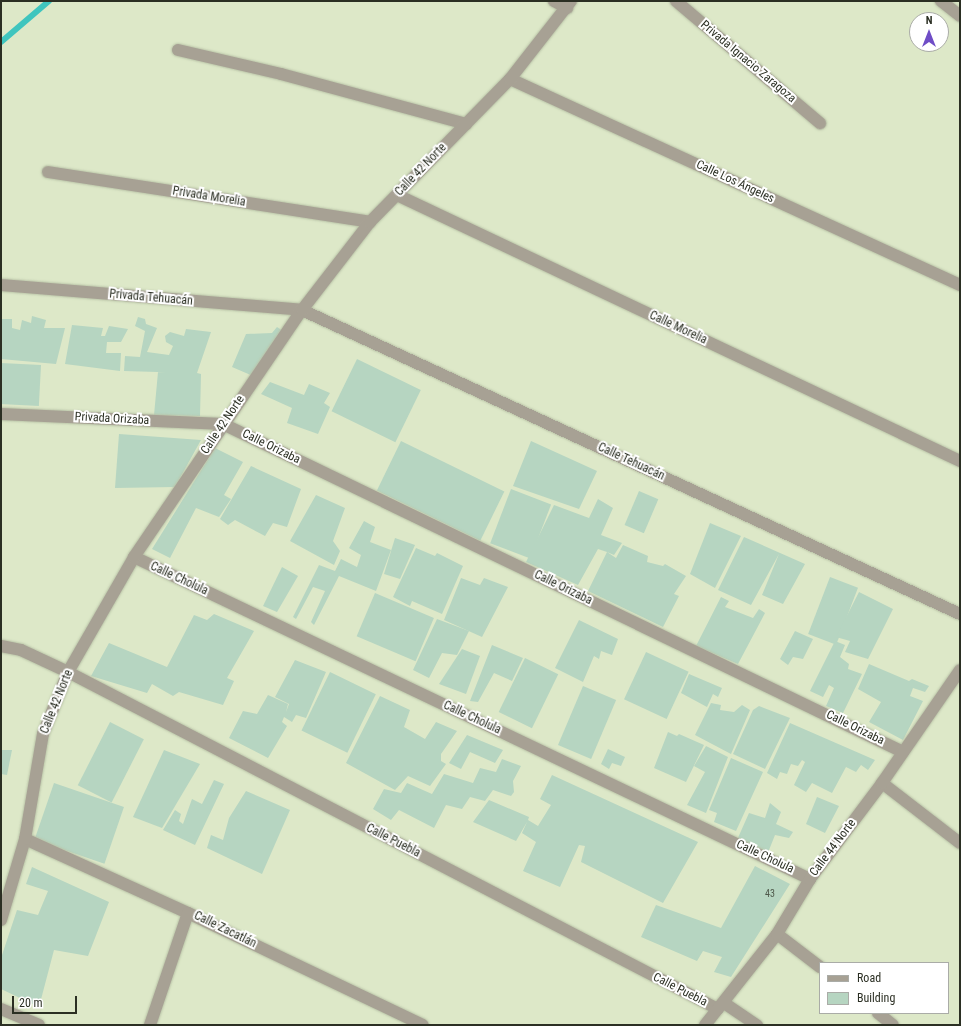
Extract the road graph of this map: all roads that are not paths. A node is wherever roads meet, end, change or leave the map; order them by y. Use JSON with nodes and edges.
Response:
{"nodes":[{"id":1,"x":554,"y":1,"type":"edge"},
{"id":2,"x":676,"y":1,"type":"edge"},
{"id":3,"x":941,"y":1,"type":"edge"},
{"id":4,"x":569,"y":4,"type":"edge"},
{"id":5,"x":960,"y":16,"type":"edge"},
{"id":6,"x":178,"y":50,"type":"dead end"},
{"id":7,"x":510,"y":79,"type":"junction"},
{"id":8,"x":820,"y":123,"type":"dead end"},
{"id":9,"x":466,"y":124,"type":"junction"},
{"id":10,"x":48,"y":172,"type":"dead end"},
{"id":11,"x":397,"y":195,"type":"junction"},
{"id":12,"x":370,"y":222,"type":"junction"},
{"id":13,"x":1,"y":285,"type":"edge"},
{"id":14,"x":960,"y":285,"type":"edge"},
{"id":15,"x":302,"y":310,"type":"junction"},
{"id":16,"x":1,"y":414,"type":"edge"},
{"id":17,"x":224,"y":424,"type":"junction"},
{"id":18,"x":960,"y":461,"type":"edge"},
{"id":19,"x":134,"y":557,"type":"junction"},
{"id":20,"x":960,"y":614,"type":"edge"},
{"id":21,"x":1,"y":646,"type":"edge"},
{"id":22,"x":960,"y":670,"type":"edge"},
{"id":23,"x":68,"y":672,"type":"junction"},
{"id":24,"x":903,"y":752,"type":"junction"},
{"id":25,"x":882,"y":783,"type":"junction"},
{"id":26,"x":25,"y":839,"type":"junction"},
{"id":27,"x":960,"y":843,"type":"edge"},
{"id":28,"x":810,"y":879,"type":"junction"},
{"id":29,"x":188,"y":913,"type":"junction"},
{"id":30,"x":1,"y":920,"type":"edge"},
{"id":31,"x":777,"y":934,"type":"junction"},
{"id":32,"x":819,"y":966,"type":"edge"},
{"id":33,"x":721,"y":1006,"type":"junction"},
{"id":34,"x":1,"y":1009,"type":"edge"},
{"id":35,"x":879,"y":1014,"type":"edge"},
{"id":36,"x":39,"y":1025,"type":"edge"},
{"id":37,"x":150,"y":1025,"type":"edge"},
{"id":38,"x":423,"y":1025,"type":"edge"},
{"id":39,"x":705,"y":1025,"type":"edge"},
{"id":40,"x":757,"y":1025,"type":"edge"},
{"id":41,"x":893,"y":1025,"type":"edge"}],
"edges":[{"from":1,"to":4,"type":"street"},
{"from":2,"to":8,"type":"street","name":"Privada Ignacio Zaragoza"},
{"from":3,"to":5,"type":"street"},
{"from":4,"to":7,"type":"street","name":"Calle 42 Norte"},
{"from":6,"to":9,"type":"street"},
{"from":7,"to":9,"type":"street","name":"Calle 42 Norte"},
{"from":7,"to":14,"type":"street","name":"Calle Los Ángeles"},
{"from":9,"to":11,"type":"street","name":"Calle 42 Norte"},
{"from":10,"to":12,"type":"street","name":"Privada Morelia"},
{"from":11,"to":12,"type":"street","name":"Calle 42 Norte"},
{"from":11,"to":18,"type":"street","name":"Calle Morelia"},
{"from":12,"to":15,"type":"street","name":"Calle 42 Norte"},
{"from":13,"to":15,"type":"street","name":"Privada Tehuacán"},
{"from":15,"to":17,"type":"street","name":"Calle 42 Norte"},
{"from":15,"to":20,"type":"street","name":"Calle Tehuacán"},
{"from":16,"to":17,"type":"street","name":"Privada Orizaba"},
{"from":17,"to":19,"type":"street","name":"Calle 42 Norte"},
{"from":17,"to":24,"type":"street","name":"Calle Orizaba"},
{"from":19,"to":23,"type":"street","name":"Calle 42 Norte"},
{"from":19,"to":28,"type":"street","name":"Calle Cholula"},
{"from":21,"to":23,"type":"street","name":"Calle Puebla"},
{"from":22,"to":24,"type":"street","name":"Calle 44 Norte"},
{"from":23,"to":26,"type":"street","name":"Calle 42 Norte"},
{"from":23,"to":33,"type":"street","name":"Calle Puebla"},
{"from":24,"to":25,"type":"street","name":"Calle 44 Norte"},
{"from":25,"to":27,"type":"street"},
{"from":25,"to":28,"type":"street","name":"Calle 44 Norte"},
{"from":26,"to":29,"type":"street","name":"Calle Zacatlán"},
{"from":26,"to":30,"type":"street","name":"Calle 42 Norte"},
{"from":28,"to":31,"type":"street","name":"Calle 44 Norte"},
{"from":29,"to":37,"type":"street"},
{"from":29,"to":38,"type":"street","name":"Calle Zacatlán"},
{"from":31,"to":32,"type":"street"},
{"from":31,"to":33,"type":"street","name":"Calle 44 Norte"},
{"from":33,"to":39,"type":"street","name":"Calle 44 Norte"},
{"from":33,"to":40,"type":"street","name":"Calle Puebla"},
{"from":34,"to":36,"type":"street"},
{"from":35,"to":41,"type":"street"}]}
